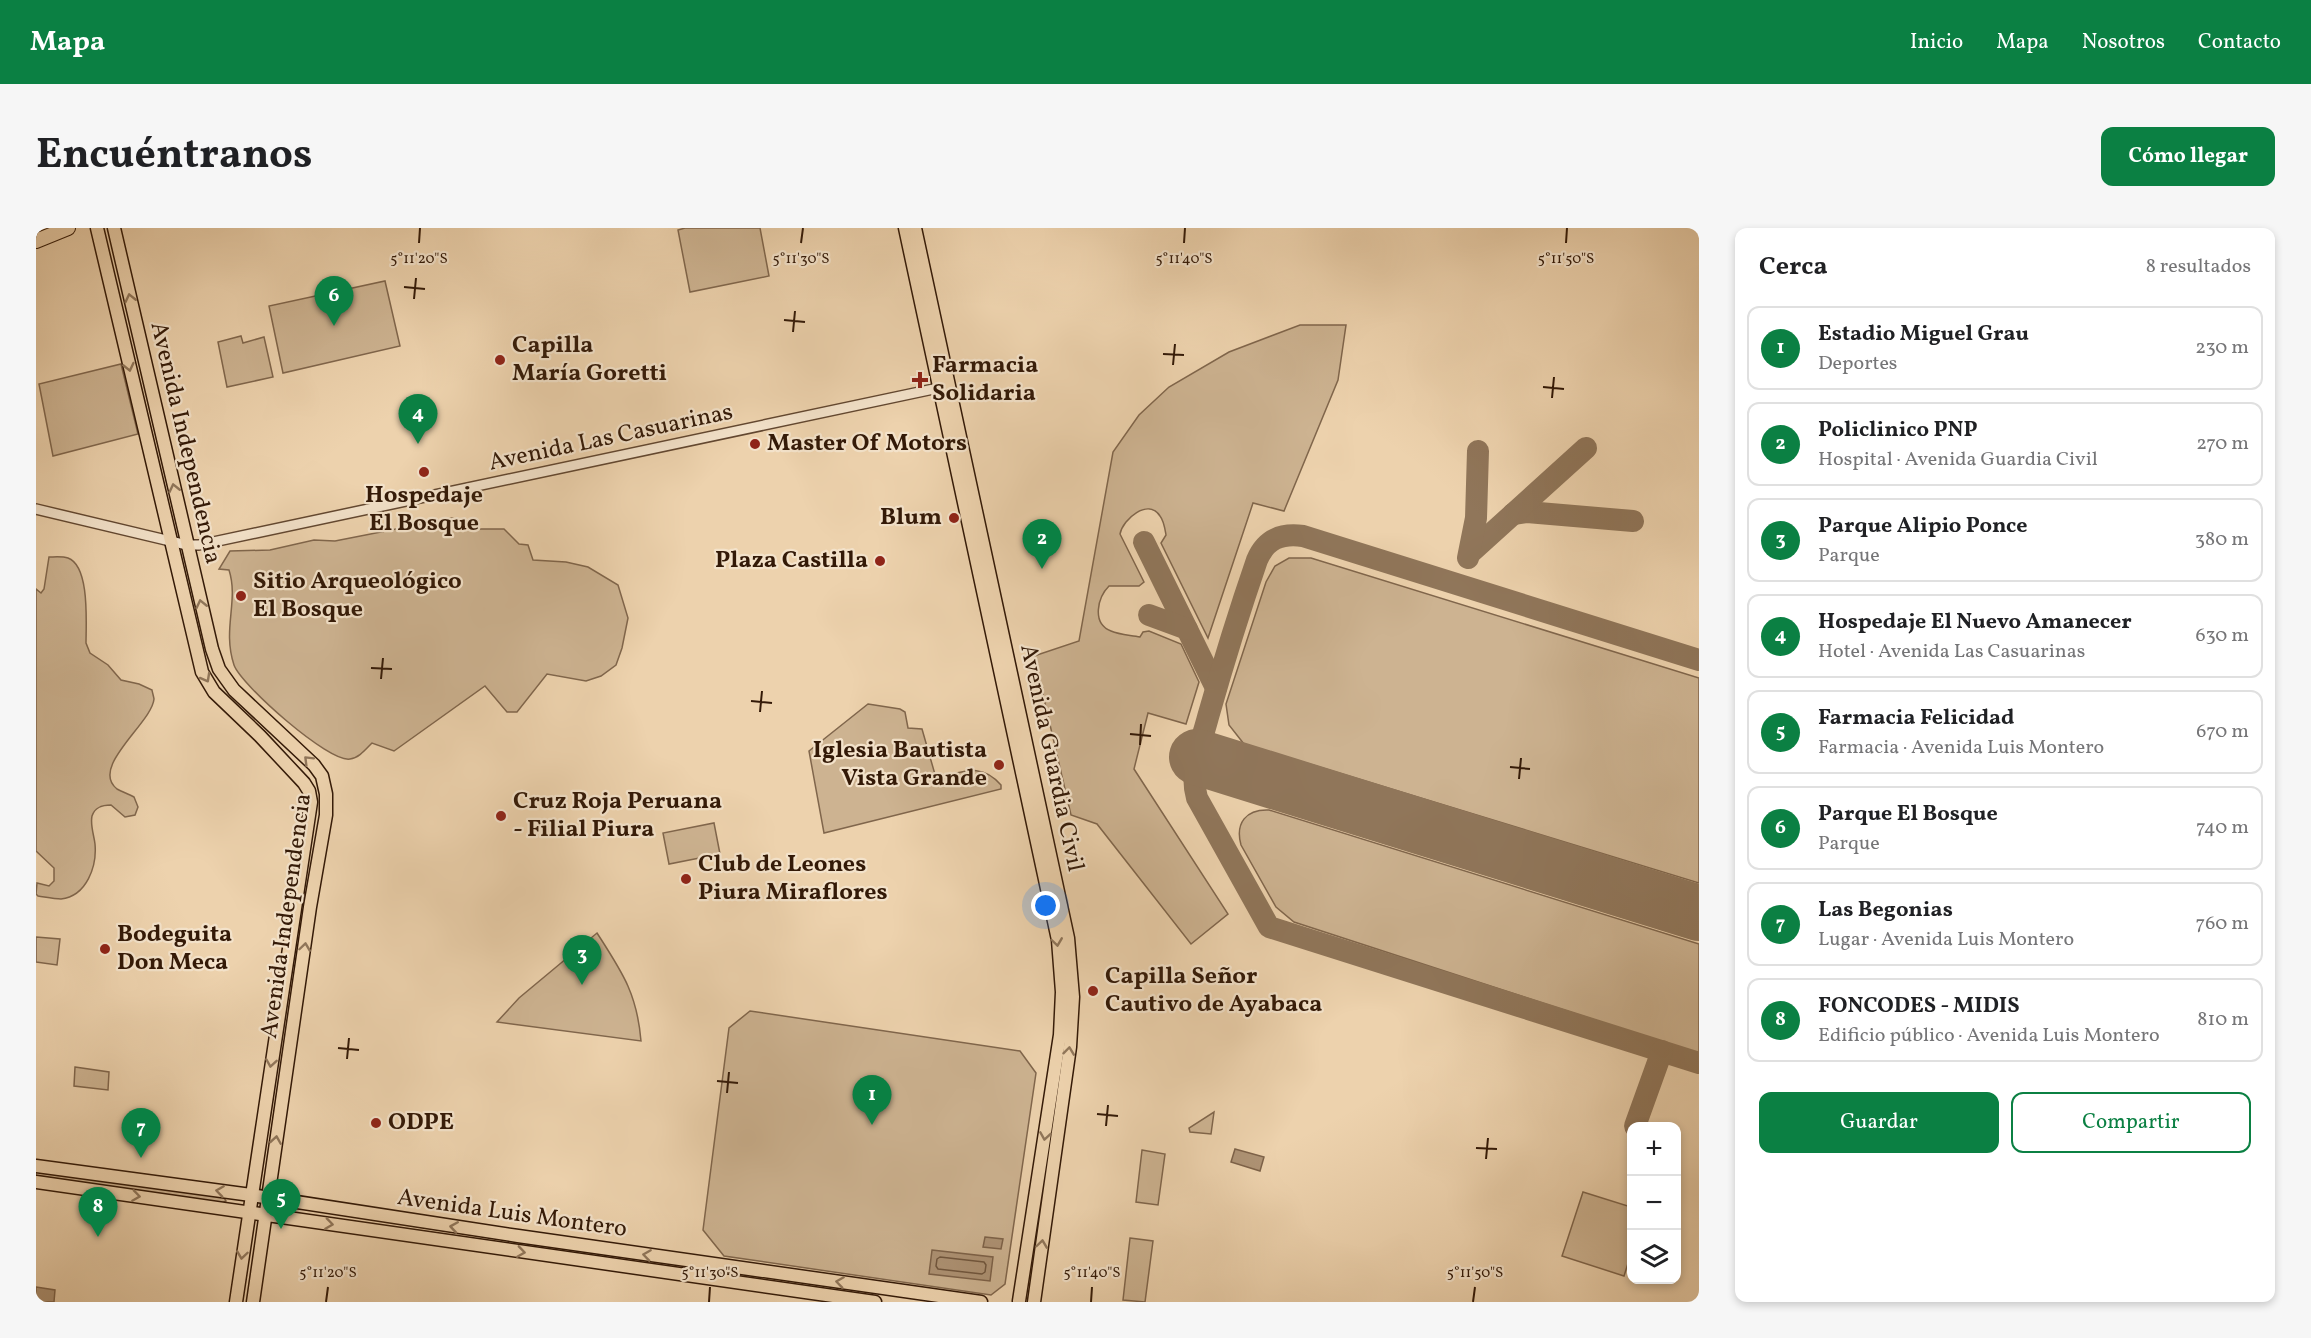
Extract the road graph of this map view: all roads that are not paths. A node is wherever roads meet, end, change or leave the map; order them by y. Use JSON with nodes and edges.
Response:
{"nodes":[{"id":1,"x":68,"y":228,"type":"edge"},
{"id":2,"x":97,"y":228,"type":"edge"},
{"id":3,"x":114,"y":228,"type":"edge"},
{"id":4,"x":905,"y":228,"type":"edge"},
{"id":5,"x":915,"y":228,"type":"edge"},
{"id":6,"x":36,"y":241,"type":"edge"},
{"id":7,"x":944,"y":387,"type":"junction"},
{"id":8,"x":36,"y":509,"type":"edge"},
{"id":9,"x":170,"y":540,"type":"junction"},
{"id":10,"x":187,"y":544,"type":"junction"},
{"id":11,"x":1030,"y":786,"type":"junction"},
{"id":12,"x":36,"y":1166,"type":"edge"},
{"id":13,"x":36,"y":1182,"type":"edge"},
{"id":14,"x":250,"y":1195,"type":"junction"},
{"id":15,"x":267,"y":1197,"type":"junction"},
{"id":16,"x":248,"y":1212,"type":"junction"},
{"id":17,"x":265,"y":1214,"type":"junction"},
{"id":18,"x":236,"y":1302,"type":"edge"},
{"id":19,"x":253,"y":1302,"type":"edge"},
{"id":20,"x":875,"y":1302,"type":"edge"},
{"id":21,"x":981,"y":1302,"type":"edge"},
{"id":22,"x":1019,"y":1302,"type":"edge"},
{"id":23,"x":1034,"y":1302,"type":"edge"}],
"edges":[{"from":1,"to":6,"type":"highway"},
{"from":2,"to":9,"type":"main road","name":"Avenida Independencia","one_way":true},
{"from":10,"to":3,"type":"main road","name":"Avenida Independencia","one_way":true},
{"from":4,"to":7,"type":"main road","name":"Avenida Guardia Civil"},
{"from":5,"to":7,"type":"main road","name":"Avenida Guardia Civil"},
{"from":7,"to":10,"type":"street","name":"Avenida Las Casuarinas"},
{"from":7,"to":11,"type":"main road","name":"Avenida Guardia Civil"},
{"from":8,"to":9,"type":"street","name":"Avenida Las Casuarinas"},
{"from":9,"to":10,"type":"street","name":"Avenida Las Casuarinas"},
{"from":9,"to":14,"type":"main road","name":"Avenida Independencia","one_way":true},
{"from":15,"to":10,"type":"main road","name":"Avenida Independencia","one_way":true},
{"from":11,"to":22,"type":"main road","name":"Avenida Guardia Civil","one_way":true},
{"from":23,"to":11,"type":"main road","name":"Avenida Guardia Civil","one_way":true},
{"from":14,"to":12,"type":"main road","name":"Avenida Luis Montero","one_way":true},
{"from":13,"to":16,"type":"main road","name":"Avenida Luis Montero","one_way":true},
{"from":14,"to":15,"type":"main road","name":"Avenida Luis Montero"},
{"from":14,"to":16,"type":"main road","name":"Avenida Independencia"},
{"from":15,"to":17,"type":"main road","name":"Avenida Independencia"},
{"from":21,"to":15,"type":"main road","name":"Avenida Luis Montero","one_way":true},
{"from":16,"to":17,"type":"main road","name":"Avenida Luis Montero"},
{"from":16,"to":18,"type":"main road","name":"Avenida Independencia","one_way":true},
{"from":17,"to":19,"type":"main road","name":"Avenida Independencia"},
{"from":17,"to":20,"type":"main road","name":"Avenida Luis Montero","one_way":true},
{"from":22,"to":23,"type":"main road"}]}
